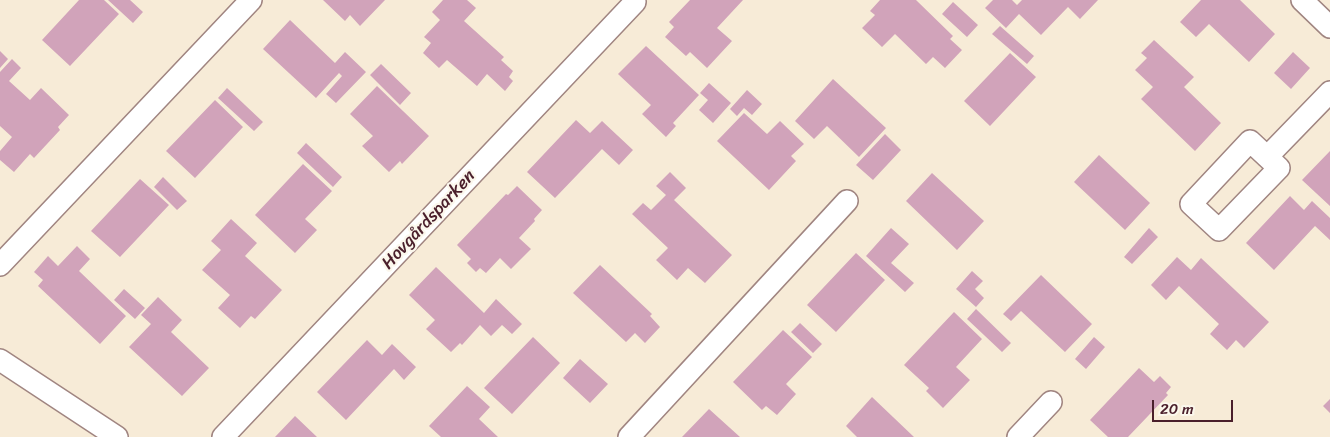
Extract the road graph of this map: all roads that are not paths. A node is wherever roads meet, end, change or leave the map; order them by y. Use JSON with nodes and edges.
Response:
{"nodes":[{"id":1,"x":251,"y":0,"type":"edge"},
{"id":2,"x":1302,"y":0,"type":"edge"},
{"id":3,"x":635,"y":2,"type":"dead end"},
{"id":4,"x":1330,"y":27,"type":"edge"},
{"id":5,"x":1330,"y":92,"type":"edge"},
{"id":6,"x":1267,"y":157,"type":"dead end"},
{"id":7,"x":847,"y":201,"type":"dead end"},
{"id":8,"x":0,"y":265,"type":"edge"},
{"id":9,"x":0,"y":360,"type":"edge"},
{"id":10,"x":1051,"y":402,"type":"dead end"},
{"id":11,"x":116,"y":437,"type":"edge"},
{"id":12,"x":223,"y":437,"type":"edge"},
{"id":13,"x":629,"y":437,"type":"edge"},
{"id":14,"x":1018,"y":437,"type":"edge"}],
"edges":[{"from":1,"to":8,"type":"street"},
{"from":2,"to":4,"type":"street"},
{"from":3,"to":12,"type":"street","name":"Hovgårdsparken"},
{"from":5,"to":6,"type":"street"},
{"from":7,"to":13,"type":"street"},
{"from":9,"to":11,"type":"street"},
{"from":10,"to":14,"type":"street"}]}
